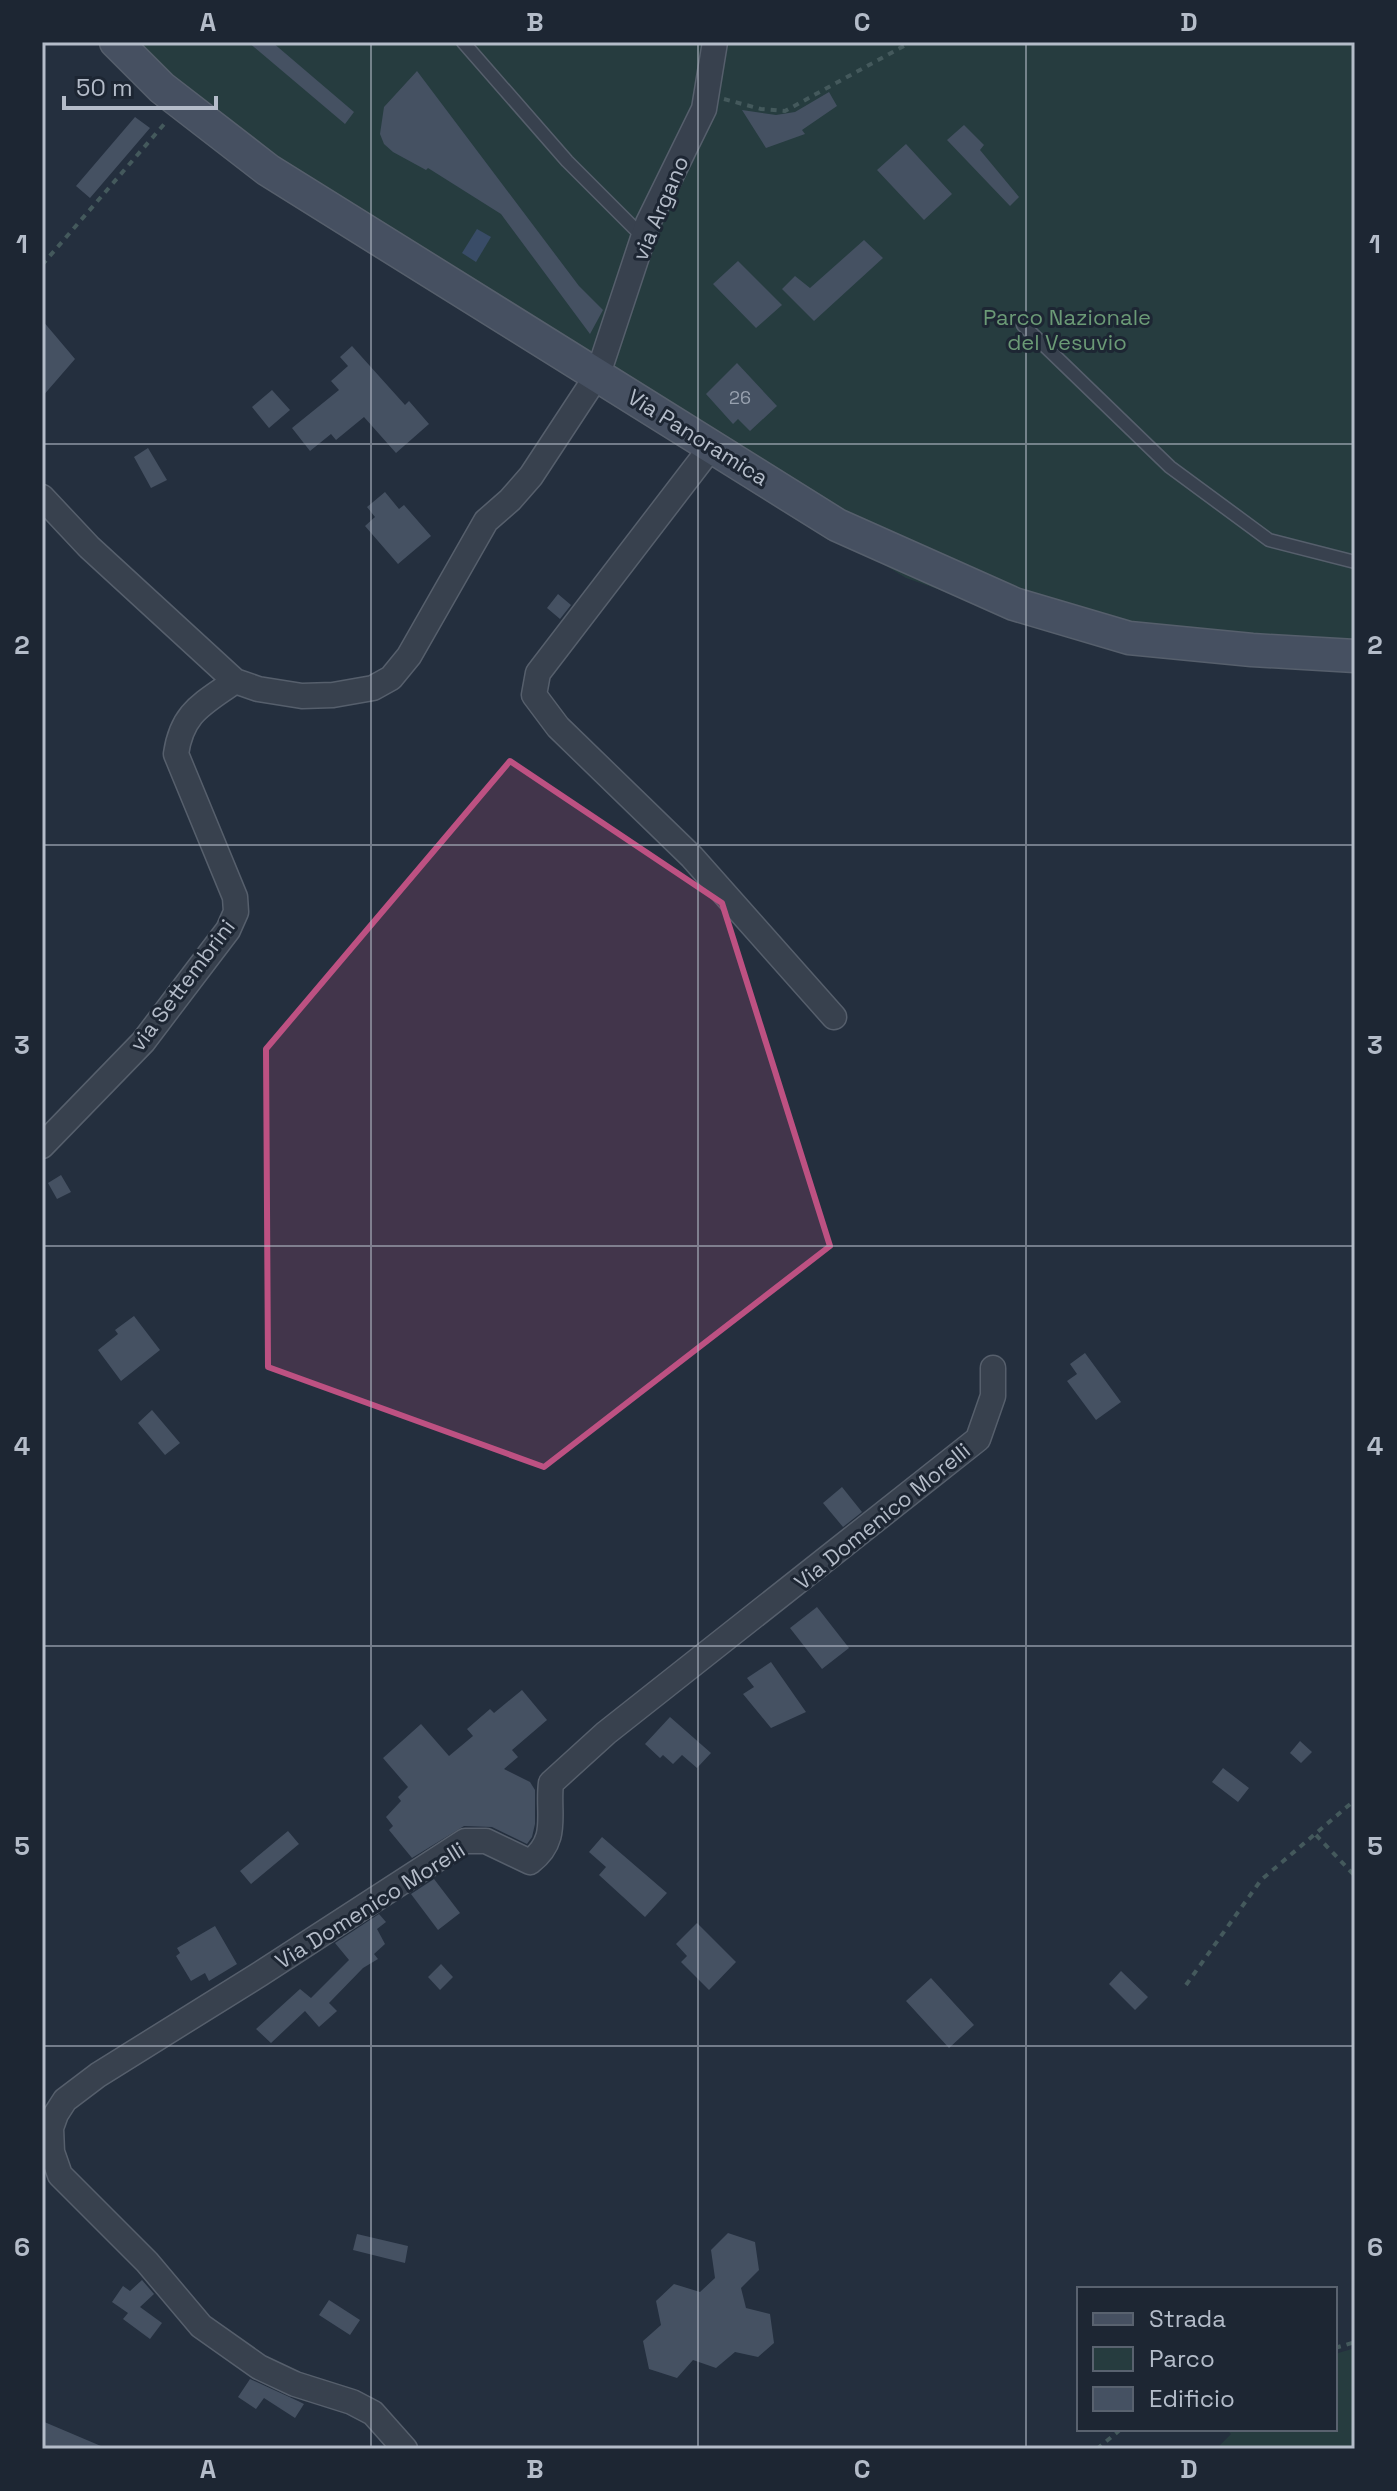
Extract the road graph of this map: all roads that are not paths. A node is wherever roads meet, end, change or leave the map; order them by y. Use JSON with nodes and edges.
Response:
{"nodes":[{"id":1,"x":116,"y":42,"type":"edge"},
{"id":2,"x":463,"y":42,"type":"edge"},
{"id":3,"x":715,"y":42,"type":"edge"},
{"id":4,"x":644,"y":238,"type":"junction"},
{"id":5,"x":1023,"y":325,"type":"dead end"},
{"id":6,"x":598,"y":374,"type":"junction"},
{"id":7,"x":712,"y":446,"type":"junction"},
{"id":8,"x":42,"y":497,"type":"edge"},
{"id":9,"x":1355,"y":562,"type":"edge"},
{"id":10,"x":1355,"y":656,"type":"edge"},
{"id":11,"x":235,"y":681,"type":"junction"},
{"id":12,"x":834,"y":1017,"type":"dead end"},
{"id":13,"x":45,"y":1136,"type":"edge"},
{"id":14,"x":993,"y":1368,"type":"dead end"},
{"id":15,"x":405,"y":2449,"type":"edge"}],
"edges":[{"from":1,"to":6,"type":"street","name":"Via Panoramica"},
{"from":2,"to":4,"type":"lane"},
{"from":3,"to":4,"type":"street","name":"via Argano"},
{"from":4,"to":6,"type":"street","name":"via Argano"},
{"from":5,"to":9,"type":"lane"},
{"from":6,"to":7,"type":"street","name":"Via Panoramica"},
{"from":6,"to":11,"type":"street"},
{"from":7,"to":10,"type":"street","name":"Via Panoramica"},
{"from":7,"to":12,"type":"street"},
{"from":8,"to":11,"type":"street"},
{"from":11,"to":13,"type":"street","name":"via Settembrini"},
{"from":14,"to":15,"type":"street","name":"Via Domenico Morelli"}]}
